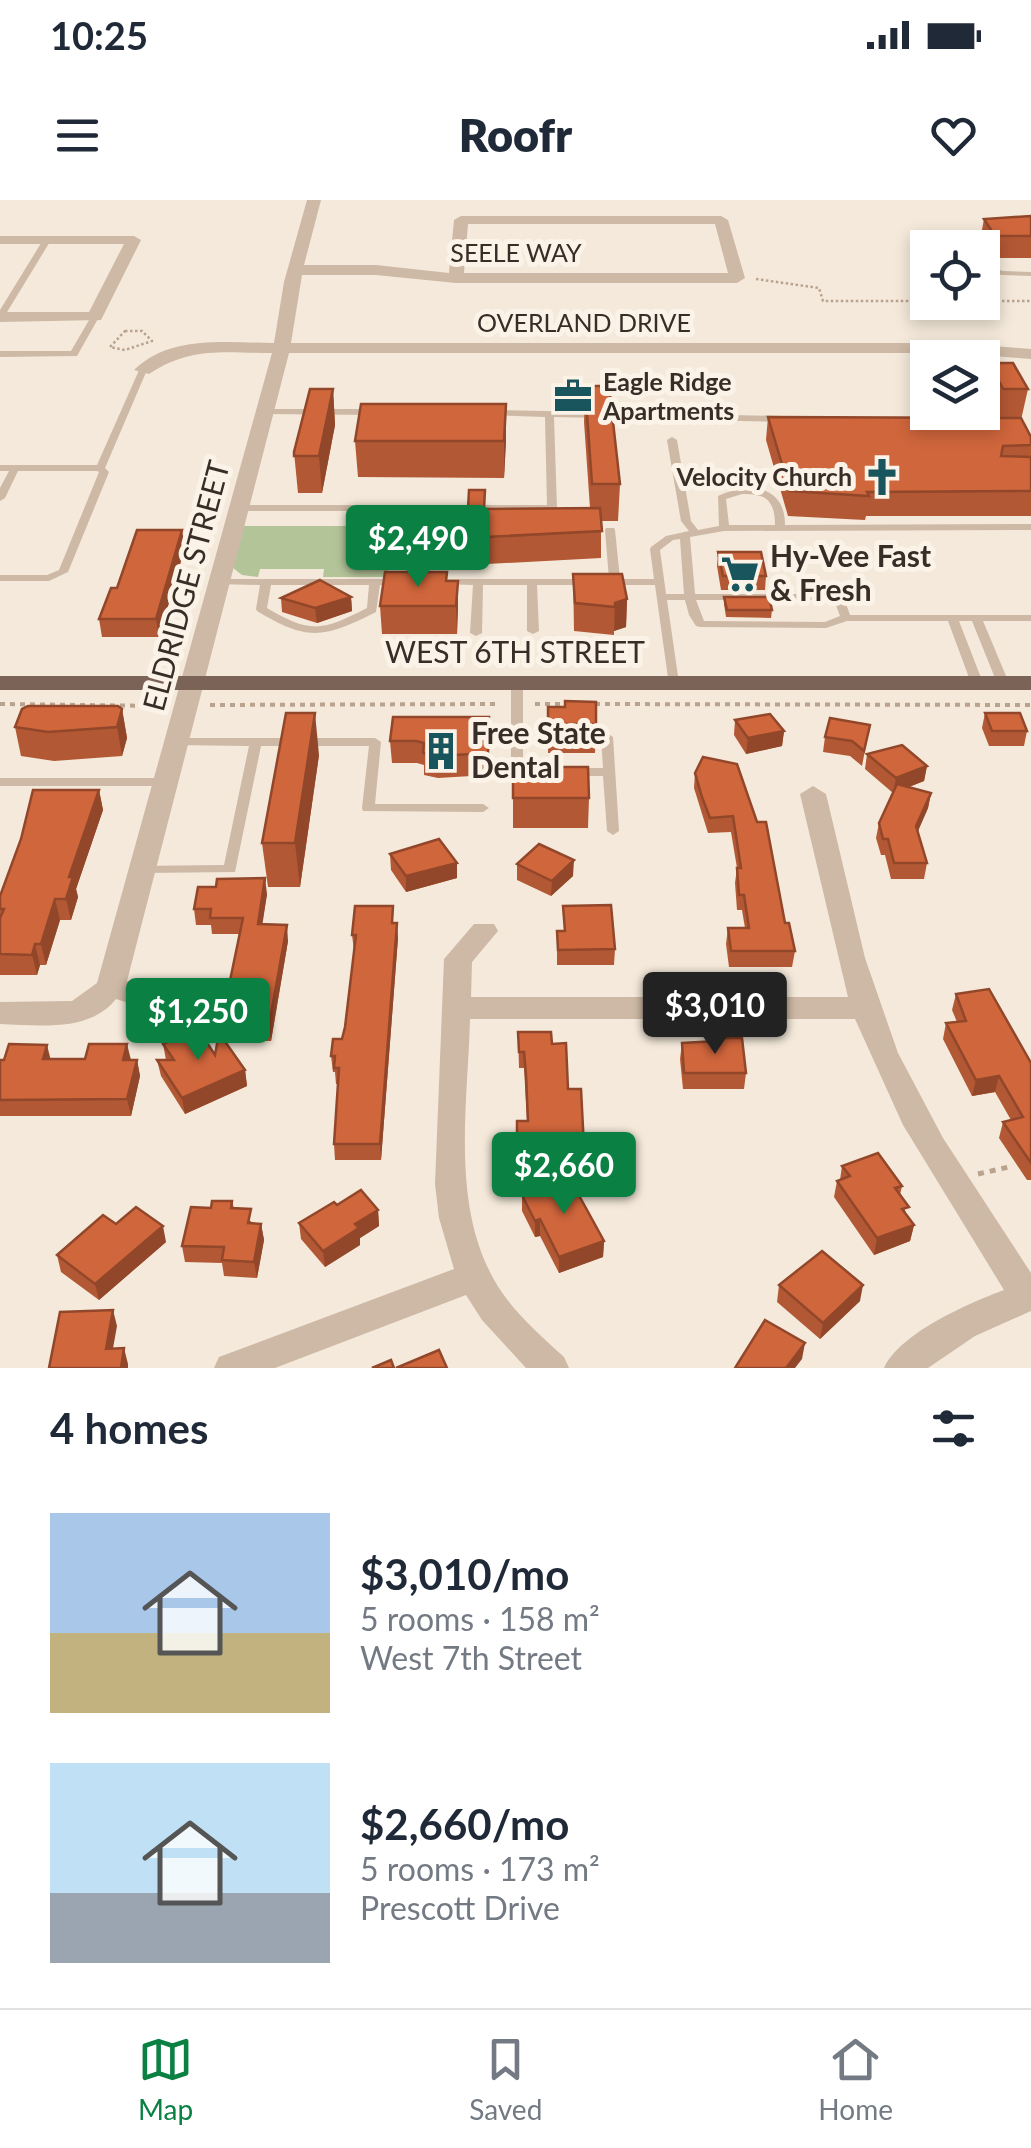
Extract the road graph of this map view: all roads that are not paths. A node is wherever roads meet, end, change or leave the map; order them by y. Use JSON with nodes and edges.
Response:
{"nodes":[{"id":1,"x":314,"y":200,"type":"edge"},
{"id":2,"x":0,"y":240,"type":"edge"},
{"id":3,"x":47,"y":240,"type":"junction"},
{"id":4,"x":295,"y":270,"type":"junction"},
{"id":5,"x":1000,"y":272,"type":"edge"},
{"id":6,"x":1031,"y":274,"type":"edge"},
{"id":7,"x":456,"y":278,"type":"junction"},
{"id":8,"x":0,"y":317,"type":"edge"},
{"id":9,"x":94,"y":318,"type":"junction"},
{"id":10,"x":282,"y":348,"type":"junction"},
{"id":11,"x":0,"y":354,"type":"edge"},
{"id":12,"x":1031,"y":354,"type":"edge"},
{"id":13,"x":143,"y":370,"type":"joint"},
{"id":14,"x":264,"y":412,"type":"junction"},
{"id":15,"x":394,"y":412,"type":"edge"},
{"id":16,"x":472,"y":412,"type":"edge"},
{"id":17,"x":549,"y":413,"type":"junction"},
{"id":18,"x":798,"y":418,"type":"edge"},
{"id":19,"x":672,"y":440,"type":"dead end"},
{"id":20,"x":0,"y":468,"type":"edge"},
{"id":21,"x":15,"y":468,"type":"junction"},
{"id":22,"x":100,"y":468,"type":"junction"},
{"id":23,"x":0,"y":498,"type":"edge"},
{"id":24,"x":239,"y":508,"type":"junction"},
{"id":25,"x":1031,"y":527,"type":"edge"},
{"id":26,"x":724,"y":528,"type":"junction"},
{"id":27,"x":780,"y":528,"type":"junction"},
{"id":28,"x":422,"y":530,"type":"dead end"},
{"id":29,"x":610,"y":530,"type":"dead end"},
{"id":30,"x":690,"y":533,"type":"junction"},
{"id":31,"x":0,"y":578,"type":"edge"},
{"id":32,"x":220,"y":582,"type":"junction"},
{"id":33,"x":266,"y":582,"type":"junction"},
{"id":34,"x":375,"y":582,"type":"junction"},
{"id":35,"x":418,"y":582,"type":"junction"},
{"id":36,"x":478,"y":582,"type":"junction"},
{"id":37,"x":532,"y":582,"type":"junction"},
{"id":38,"x":614,"y":582,"type":"junction"},
{"id":39,"x":660,"y":582,"type":"junction"},
{"id":40,"x":692,"y":597,"type":"junction"},
{"id":41,"x":662,"y":598,"type":"junction"},
{"id":42,"x":846,"y":618,"type":"junction"},
{"id":43,"x":952,"y":618,"type":"junction"},
{"id":44,"x":976,"y":618,"type":"junction"},
{"id":45,"x":1031,"y":618,"type":"edge"},
{"id":46,"x":533,"y":631,"type":"dead end"},
{"id":47,"x":476,"y":632,"type":"dead end"},
{"id":48,"x":0,"y":683,"type":"edge"},
{"id":49,"x":192,"y":683,"type":"junction"},
{"id":50,"x":517,"y":683,"type":"junction"},
{"id":51,"x":672,"y":683,"type":"junction"},
{"id":52,"x":977,"y":683,"type":"junction"},
{"id":53,"x":1003,"y":683,"type":"junction"},
{"id":54,"x":1031,"y":683,"type":"edge"},
{"id":55,"x":606,"y":738,"type":"dead end"},
{"id":56,"x":176,"y":742,"type":"junction"},
{"id":57,"x":256,"y":742,"type":"junction"},
{"id":58,"x":535,"y":772,"type":"edge"},
{"id":59,"x":554,"y":772,"type":"edge"},
{"id":60,"x":609,"y":772,"type":"junction"},
{"id":61,"x":0,"y":782,"type":"edge"},
{"id":62,"x":166,"y":782,"type":"junction"},
{"id":63,"x":812,"y":794,"type":"dead end"},
{"id":64,"x":483,"y":808,"type":"dead end"},
{"id":65,"x":612,"y":831,"type":"dead end"},
{"id":66,"x":142,"y":869,"type":"junction"},
{"id":67,"x":484,"y":931,"type":"dead end"},
{"id":68,"x":456,"y":1008,"type":"junction"},
{"id":69,"x":867,"y":1008,"type":"junction"},
{"id":70,"x":0,"y":1014,"type":"edge"},
{"id":71,"x":473,"y":1277,"type":"junction"},
{"id":72,"x":1029,"y":1296,"type":"edge"},
{"id":73,"x":232,"y":1368,"type":"edge"},
{"id":74,"x":551,"y":1368,"type":"edge"},
{"id":75,"x":902,"y":1368,"type":"edge"}],
"edges":[{"from":1,"to":4,"type":"street","name":"ELDRIDGE STREET"},
{"from":2,"to":3,"type":"street"},
{"from":3,"to":8,"type":"lane"},
{"from":3,"to":9,"type":"street"},
{"from":4,"to":7,"type":"street","name":"SEELE WAY"},
{"from":4,"to":10,"type":"street","name":"ELDRIDGE STREET"},
{"from":5,"to":6,"type":"lane"},
{"from":7,"to":7,"type":"street","name":"SEELE WAY"},
{"from":8,"to":9,"type":"street"},
{"from":9,"to":11,"type":"lane"},
{"from":10,"to":12,"type":"street","name":"OVERLAND DRIVE"},
{"from":10,"to":13,"type":"street","name":"OVERLAND DRIVE"},
{"from":10,"to":14,"type":"street","name":"ELDRIDGE STREET"},
{"from":13,"to":22,"type":"lane"},
{"from":14,"to":15,"type":"lane"},
{"from":14,"to":24,"type":"street","name":"ELDRIDGE STREET"},
{"from":16,"to":17,"type":"lane"},
{"from":17,"to":18,"type":"lane"},
{"from":17,"to":24,"type":"lane"},
{"from":19,"to":30,"type":"lane"},
{"from":20,"to":21,"type":"lane"},
{"from":21,"to":22,"type":"lane"},
{"from":21,"to":23,"type":"lane"},
{"from":22,"to":31,"type":"lane"},
{"from":24,"to":32,"type":"street","name":"ELDRIDGE STREET"},
{"from":25,"to":27,"type":"lane"},
{"from":26,"to":27,"type":"lane"},
{"from":26,"to":27,"type":"lane"},
{"from":26,"to":30,"type":"lane"},
{"from":28,"to":35,"type":"lane"},
{"from":29,"to":38,"type":"lane"},
{"from":30,"to":39,"type":"lane"},
{"from":30,"to":40,"type":"lane"},
{"from":32,"to":33,"type":"lane"},
{"from":32,"to":49,"type":"street","name":"ELDRIDGE STREET"},
{"from":33,"to":34,"type":"lane"},
{"from":33,"to":34,"type":"lane"},
{"from":34,"to":35,"type":"lane"},
{"from":35,"to":36,"type":"lane"},
{"from":36,"to":37,"type":"lane"},
{"from":36,"to":47,"type":"lane"},
{"from":37,"to":38,"type":"lane"},
{"from":37,"to":46,"type":"lane"},
{"from":38,"to":39,"type":"lane"},
{"from":39,"to":41,"type":"lane"},
{"from":40,"to":41,"type":"lane"},
{"from":40,"to":42,"type":"lane"},
{"from":40,"to":42,"type":"lane"},
{"from":41,"to":51,"type":"lane"},
{"from":42,"to":43,"type":"lane"},
{"from":43,"to":44,"type":"lane"},
{"from":43,"to":52,"type":"lane"},
{"from":44,"to":45,"type":"lane"},
{"from":44,"to":53,"type":"lane"},
{"from":48,"to":49,"type":"main road","name":"WEST 6TH STREET"},
{"from":49,"to":50,"type":"main road","name":"WEST 6TH STREET"},
{"from":49,"to":56,"type":"street","name":"ELDRIDGE STREET"},
{"from":50,"to":51,"type":"main road","name":"WEST 6TH STREET"},
{"from":50,"to":58,"type":"lane"},
{"from":51,"to":52,"type":"main road","name":"WEST 6TH STREET"},
{"from":52,"to":53,"type":"main road","name":"WEST 6TH STREET"},
{"from":53,"to":54,"type":"main road","name":"WEST 6TH STREET"},
{"from":55,"to":60,"type":"lane"},
{"from":56,"to":57,"type":"lane"},
{"from":56,"to":62,"type":"street","name":"ELDRIDGE STREET"},
{"from":57,"to":64,"type":"lane"},
{"from":57,"to":66,"type":"lane"},
{"from":59,"to":60,"type":"lane"},
{"from":60,"to":65,"type":"lane"},
{"from":61,"to":62,"type":"lane"},
{"from":62,"to":66,"type":"street","name":"ELDRIDGE STREET"},
{"from":63,"to":69,"type":"street"},
{"from":66,"to":70,"type":"street","name":"ELDRIDGE STREET"},
{"from":67,"to":68,"type":"street"},
{"from":68,"to":69,"type":"street"},
{"from":68,"to":71,"type":"street"},
{"from":69,"to":72,"type":"street"},
{"from":71,"to":73,"type":"street"},
{"from":71,"to":74,"type":"street"},
{"from":72,"to":75,"type":"street"}]}
